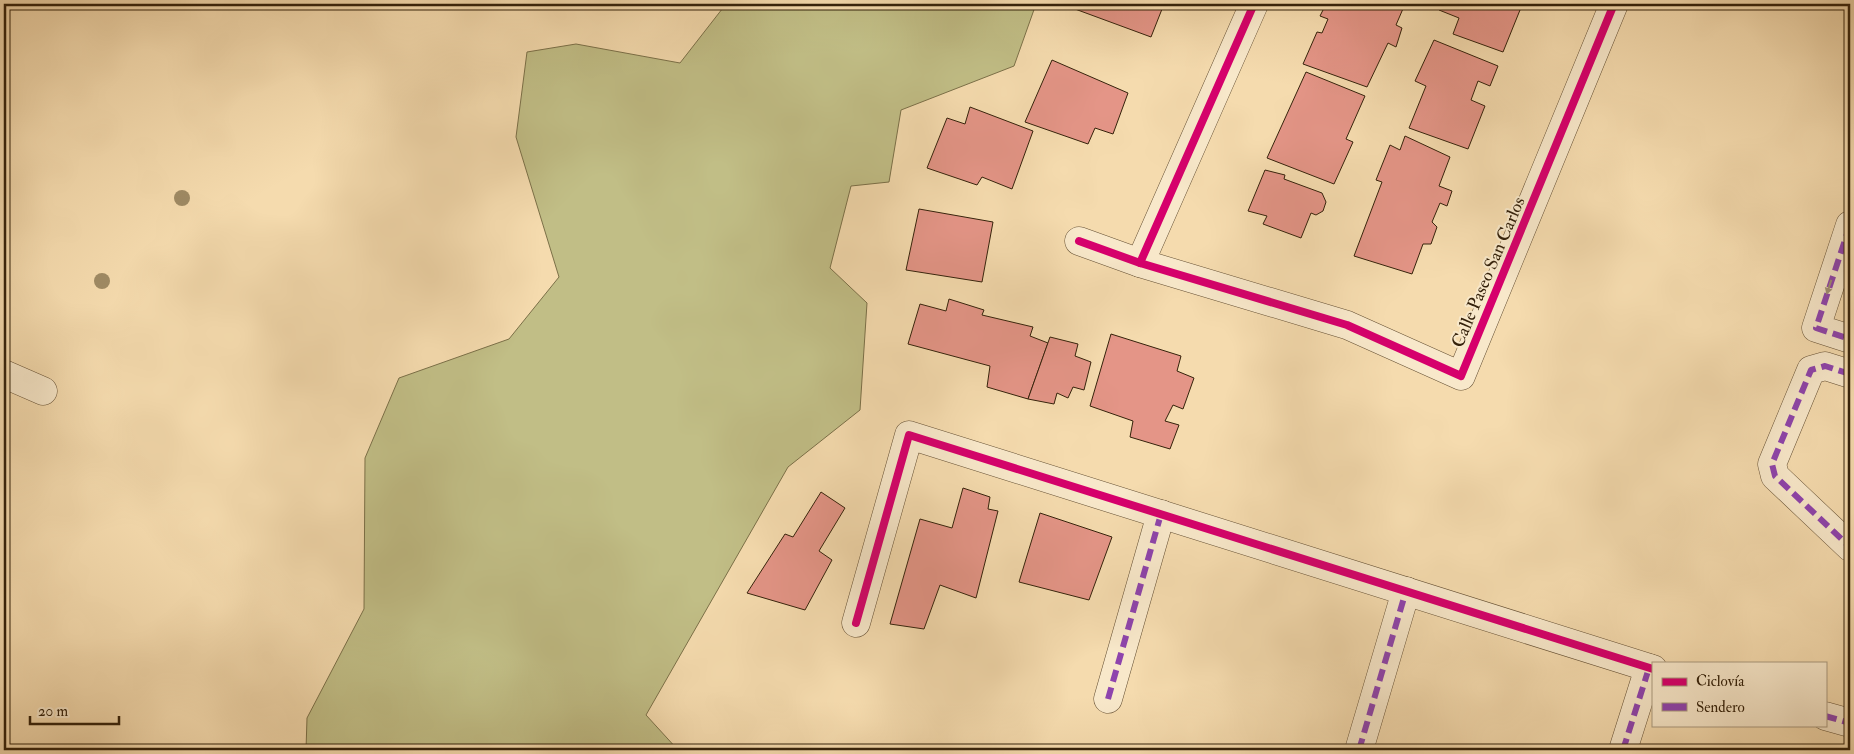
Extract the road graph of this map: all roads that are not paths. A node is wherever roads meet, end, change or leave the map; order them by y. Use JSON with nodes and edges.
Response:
{"nodes":[{"id":1,"x":1254,"y":4,"type":"edge"},
{"id":2,"x":1614,"y":4,"type":"edge"},
{"id":3,"x":1850,"y":224,"type":"edge"},
{"id":4,"x":1079,"y":241,"type":"dead end"},
{"id":5,"x":1140,"y":263,"type":"junction"},
{"id":6,"x":1850,"y":339,"type":"edge"},
{"id":7,"x":4,"y":374,"type":"edge"},
{"id":8,"x":1850,"y":374,"type":"edge"},
{"id":9,"x":43,"y":391,"type":"dead end"},
{"id":10,"x":1161,"y":514,"type":"junction"},
{"id":11,"x":1850,"y":547,"type":"edge"},
{"id":12,"x":1406,"y":591,"type":"junction"},
{"id":13,"x":856,"y":623,"type":"dead end"},
{"id":14,"x":1651,"y":668,"type":"edge"},
{"id":15,"x":1108,"y":699,"type":"dead end"},
{"id":16,"x":1826,"y":716,"type":"edge"},
{"id":17,"x":1850,"y":723,"type":"edge"},
{"id":18,"x":1359,"y":750,"type":"edge"},
{"id":19,"x":1623,"y":750,"type":"edge"}],
"edges":[{"from":1,"to":5,"type":"street"},
{"from":2,"to":5,"type":"street","name":"Calle Paseo San Carlos"},
{"from":3,"to":6,"type":"street","one_way":true},
{"from":4,"to":5,"type":"street","name":"Calle Paseo San Carlos"},
{"from":7,"to":9,"type":"street"},
{"from":8,"to":11,"type":"street"},
{"from":10,"to":12,"type":"street"},
{"from":10,"to":13,"type":"street"},
{"from":10,"to":15,"type":"street"},
{"from":12,"to":14,"type":"street"},
{"from":12,"to":18,"type":"street"},
{"from":14,"to":19,"type":"street"},
{"from":16,"to":17,"type":"street"}]}
